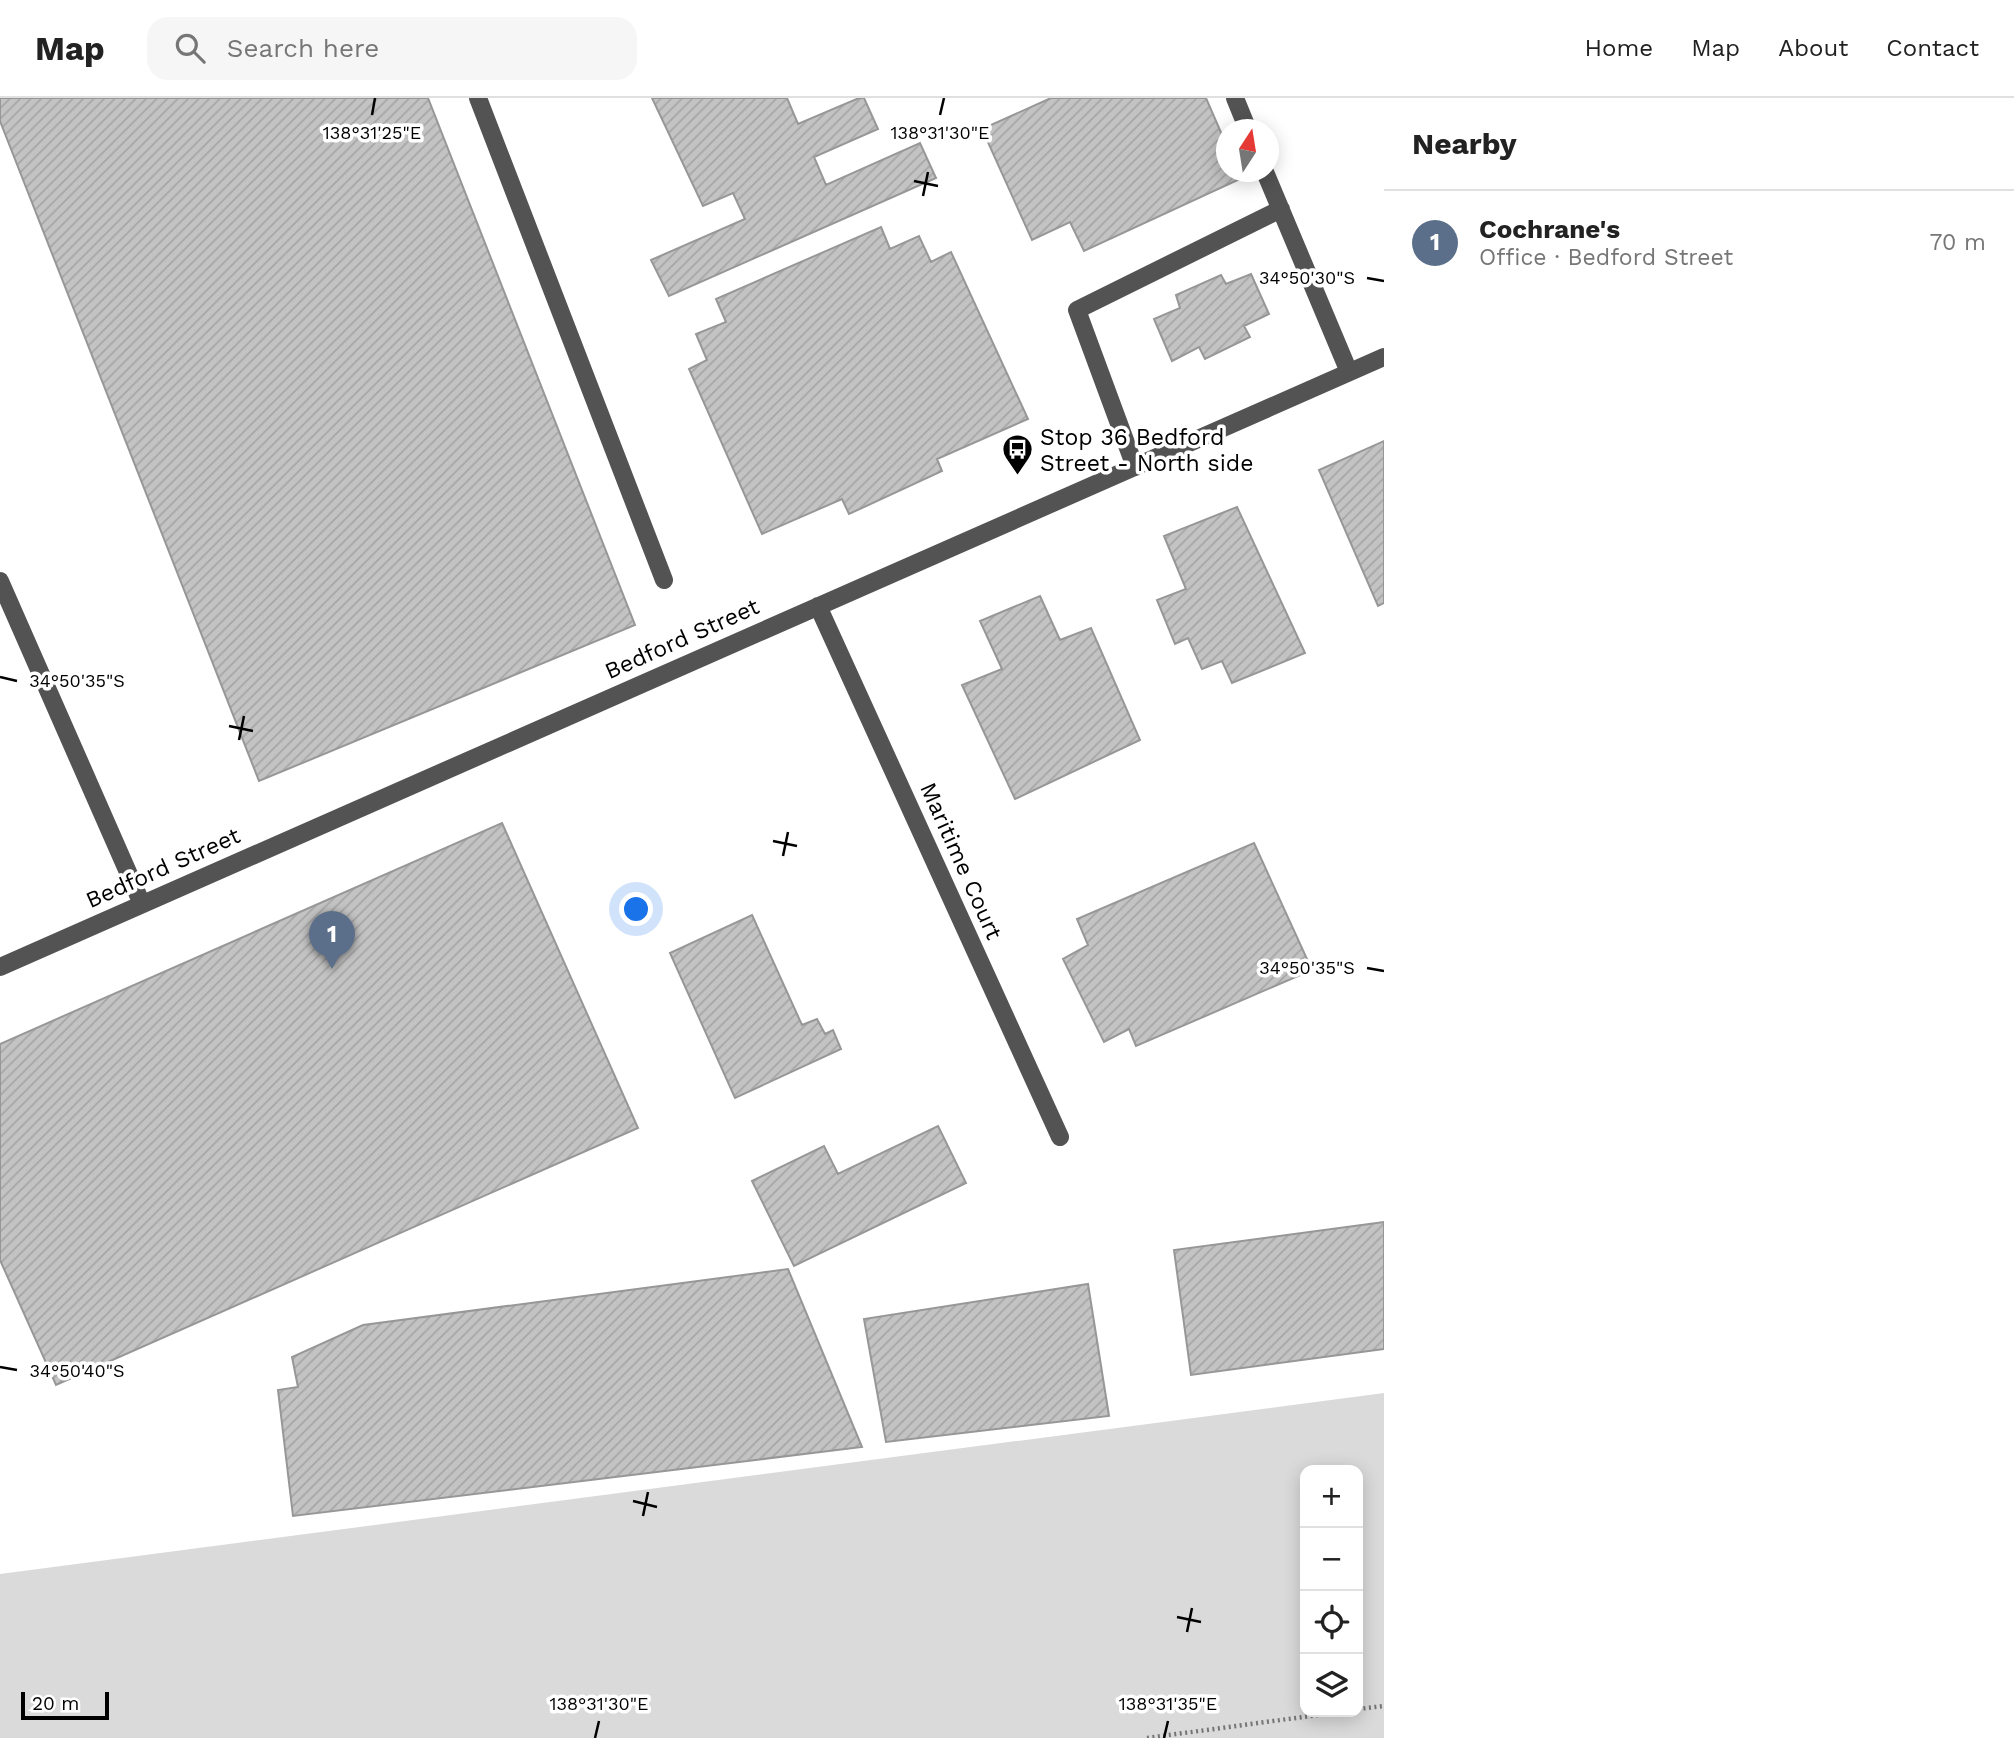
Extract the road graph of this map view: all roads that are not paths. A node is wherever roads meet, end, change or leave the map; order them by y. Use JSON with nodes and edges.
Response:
{"nodes":[{"id":1,"x":478,"y":98,"type":"edge"},
{"id":2,"x":1235,"y":98,"type":"edge"},
{"id":3,"x":1244,"y":119,"type":"edge"},
{"id":4,"x":1269,"y":182,"type":"edge"},
{"id":5,"x":1281,"y":209,"type":"junction"},
{"id":6,"x":1384,"y":357,"type":"edge"},
{"id":7,"x":1349,"y":372,"type":"junction"},
{"id":8,"x":1135,"y":467,"type":"junction"},
{"id":9,"x":664,"y":580,"type":"dead end"},
{"id":10,"x":0,"y":581,"type":"edge"},
{"id":11,"x":818,"y":606,"type":"junction"},
{"id":12,"x":142,"y":904,"type":"junction"},
{"id":13,"x":0,"y":967,"type":"edge"},
{"id":14,"x":1060,"y":1137,"type":"dead end"}],
"edges":[{"from":1,"to":9,"type":"street"},
{"from":2,"to":3,"type":"street"},
{"from":4,"to":5,"type":"street"},
{"from":5,"to":7,"type":"street"},
{"from":5,"to":8,"type":"street"},
{"from":6,"to":7,"type":"street","name":"Bedford Street"},
{"from":7,"to":8,"type":"street","name":"Bedford Street"},
{"from":8,"to":11,"type":"street","name":"Bedford Street"},
{"from":10,"to":12,"type":"street"},
{"from":11,"to":12,"type":"street","name":"Bedford Street"},
{"from":11,"to":14,"type":"street","name":"Maritime Court"},
{"from":12,"to":13,"type":"street","name":"Bedford Street"}]}
